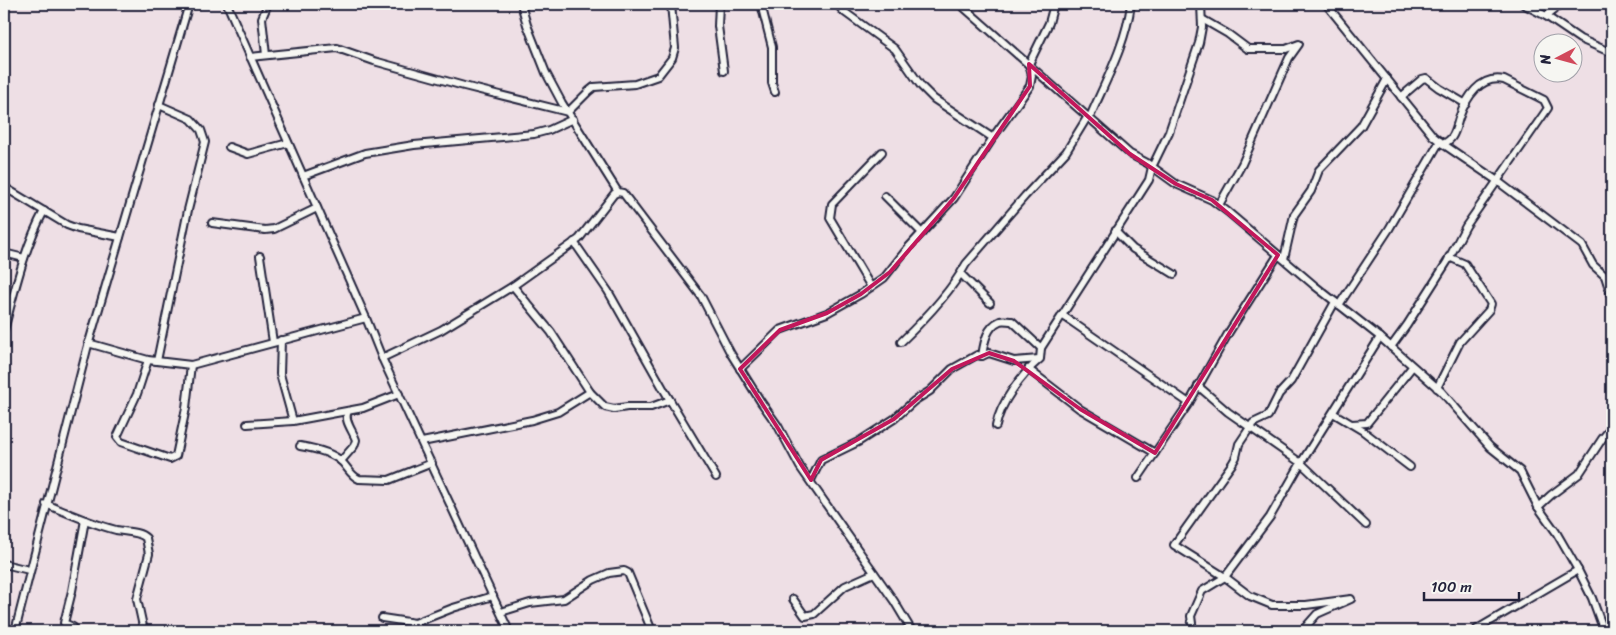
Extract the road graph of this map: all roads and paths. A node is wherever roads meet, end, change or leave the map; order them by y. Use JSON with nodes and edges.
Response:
{"nodes":[{"id":1,"x":189,"y":4,"type":"edge"},
{"id":2,"x":227,"y":4,"type":"edge"},
{"id":3,"x":234,"y":4,"type":"edge"},
{"id":4,"x":268,"y":4,"type":"edge"},
{"id":5,"x":521,"y":4,"type":"edge"},
{"id":6,"x":671,"y":4,"type":"edge"},
{"id":7,"x":719,"y":4,"type":"edge"},
{"id":8,"x":761,"y":4,"type":"edge"},
{"id":9,"x":837,"y":4,"type":"edge"},
{"id":10,"x":960,"y":4,"type":"edge"},
{"id":11,"x":969,"y":4,"type":"edge"},
{"id":12,"x":1054,"y":4,"type":"edge"},
{"id":13,"x":1131,"y":4,"type":"edge"},
{"id":14,"x":1201,"y":4,"type":"edge"},
{"id":15,"x":1326,"y":4,"type":"edge"},
{"id":16,"x":1523,"y":4,"type":"edge"},
{"id":17,"x":1561,"y":4,"type":"edge"},
{"id":18,"x":967,"y":11,"type":"junction"},
{"id":19,"x":231,"y":12,"type":"junction"},
{"id":20,"x":1546,"y":16,"type":"junction"},
{"id":21,"x":1202,"y":19,"type":"junction"},
{"id":22,"x":1612,"y":53,"type":"edge"},
{"id":23,"x":266,"y":55,"type":"junction"},
{"id":24,"x":250,"y":57,"type":"junction"},
{"id":25,"x":1029,"y":64,"type":"junction"},
{"id":26,"x":724,"y":71,"type":"dead end"},
{"id":27,"x":1387,"y":79,"type":"junction"},
{"id":28,"x":775,"y":92,"type":"dead end"},
{"id":29,"x":1401,"y":97,"type":"junction"},
{"id":30,"x":1466,"y":104,"type":"junction"},
{"id":31,"x":159,"y":105,"type":"junction"},
{"id":32,"x":568,"y":112,"type":"junction"},
{"id":33,"x":1089,"y":116,"type":"junction"},
{"id":34,"x":573,"y":119,"type":"junction"},
{"id":35,"x":993,"y":138,"type":"junction"},
{"id":36,"x":288,"y":143,"type":"junction"},
{"id":37,"x":1441,"y":143,"type":"junction"},
{"id":38,"x":229,"y":147,"type":"dead end"},
{"id":39,"x":882,"y":152,"type":"dead end"},
{"id":40,"x":1152,"y":167,"type":"junction"},
{"id":41,"x":303,"y":176,"type":"junction"},
{"id":42,"x":1498,"y":182,"type":"junction"},
{"id":43,"x":4,"y":187,"type":"edge"},
{"id":44,"x":618,"y":192,"type":"junction"},
{"id":45,"x":886,"y":196,"type":"dead end"},
{"id":46,"x":1219,"y":205,"type":"junction"},
{"id":47,"x":317,"y":208,"type":"junction"},
{"id":48,"x":44,"y":211,"type":"junction"},
{"id":49,"x":212,"y":223,"type":"dead end"},
{"id":50,"x":1115,"y":231,"type":"junction"},
{"id":51,"x":922,"y":233,"type":"junction"},
{"id":52,"x":120,"y":237,"type":"junction"},
{"id":53,"x":574,"y":242,"type":"junction"},
{"id":54,"x":4,"y":253,"type":"edge"},
{"id":55,"x":260,"y":256,"type":"dead end"},
{"id":56,"x":1449,"y":256,"type":"junction"},
{"id":57,"x":1281,"y":257,"type":"junction"},
{"id":58,"x":24,"y":258,"type":"junction"},
{"id":59,"x":961,"y":274,"type":"junction"},
{"id":60,"x":1174,"y":274,"type":"dead end"},
{"id":61,"x":514,"y":286,"type":"junction"},
{"id":62,"x":871,"y":287,"type":"junction"},
{"id":63,"x":1612,"y":298,"type":"edge"},
{"id":64,"x":990,"y":303,"type":"dead end"},
{"id":65,"x":1337,"y":304,"type":"junction"},
{"id":66,"x":1062,"y":315,"type":"junction"},
{"id":67,"x":366,"y":318,"type":"junction"},
{"id":68,"x":4,"y":330,"type":"edge"},
{"id":69,"x":1380,"y":337,"type":"junction"},
{"id":70,"x":281,"y":340,"type":"junction"},
{"id":71,"x":273,"y":342,"type":"junction"},
{"id":72,"x":900,"y":342,"type":"dead end"},
{"id":73,"x":88,"y":343,"type":"junction"},
{"id":74,"x":1391,"y":347,"type":"junction"},
{"id":75,"x":1041,"y":348,"type":"junction"},
{"id":76,"x":982,"y":356,"type":"junction"},
{"id":77,"x":382,"y":358,"type":"junction"},
{"id":78,"x":1040,"y":359,"type":"junction"},
{"id":79,"x":148,"y":360,"type":"junction"},
{"id":80,"x":157,"y":361,"type":"junction"},
{"id":81,"x":191,"y":365,"type":"junction"},
{"id":82,"x":1412,"y":367,"type":"junction"},
{"id":83,"x":740,"y":369,"type":"junction"},
{"id":84,"x":1028,"y":369,"type":"junction"},
{"id":85,"x":1198,"y":386,"type":"junction"},
{"id":86,"x":1437,"y":388,"type":"junction"},
{"id":87,"x":590,"y":392,"type":"junction"},
{"id":88,"x":399,"y":394,"type":"junction"},
{"id":89,"x":670,"y":400,"type":"junction"},
{"id":90,"x":1189,"y":403,"type":"junction"},
{"id":91,"x":348,"y":410,"type":"junction"},
{"id":92,"x":1333,"y":413,"type":"junction"},
{"id":93,"x":293,"y":421,"type":"junction"},
{"id":94,"x":247,"y":424,"type":"dead end"},
{"id":95,"x":1351,"y":424,"type":"junction"},
{"id":96,"x":996,"y":426,"type":"dead end"},
{"id":97,"x":1250,"y":427,"type":"junction"},
{"id":98,"x":1612,"y":428,"type":"edge"},
{"id":99,"x":422,"y":442,"type":"junction"},
{"id":100,"x":300,"y":446,"type":"dead end"},
{"id":101,"x":1155,"y":453,"type":"junction"},
{"id":102,"x":341,"y":461,"type":"junction"},
{"id":103,"x":432,"y":463,"type":"junction"},
{"id":104,"x":1302,"y":463,"type":"junction"},
{"id":105,"x":1410,"y":467,"type":"dead end"},
{"id":106,"x":716,"y":477,"type":"dead end"},
{"id":107,"x":1138,"y":478,"type":"dead end"},
{"id":108,"x":810,"y":480,"type":"junction"},
{"id":109,"x":46,"y":504,"type":"junction"},
{"id":110,"x":1538,"y":507,"type":"junction"},
{"id":111,"x":85,"y":520,"type":"junction"},
{"id":112,"x":1366,"y":525,"type":"dead end"},
{"id":113,"x":4,"y":564,"type":"edge"},
{"id":114,"x":29,"y":570,"type":"junction"},
{"id":115,"x":1578,"y":570,"type":"junction"},
{"id":116,"x":874,"y":573,"type":"junction"},
{"id":117,"x":1225,"y":577,"type":"junction"},
{"id":118,"x":493,"y":596,"type":"junction"},
{"id":119,"x":794,"y":599,"type":"dead end"},
{"id":120,"x":501,"y":612,"type":"junction"},
{"id":121,"x":382,"y":618,"type":"dead end"},
{"id":122,"x":415,"y":623,"type":"junction"},
{"id":123,"x":1477,"y":630,"type":"dead end"},
{"id":124,"x":15,"y":631,"type":"edge"},
{"id":125,"x":74,"y":631,"type":"edge"},
{"id":126,"x":144,"y":631,"type":"edge"},
{"id":127,"x":415,"y":631,"type":"edge"},
{"id":128,"x":509,"y":631,"type":"edge"},
{"id":129,"x":652,"y":631,"type":"edge"},
{"id":130,"x":912,"y":631,"type":"edge"},
{"id":131,"x":1193,"y":631,"type":"edge"},
{"id":132,"x":1302,"y":631,"type":"edge"},
{"id":133,"x":1604,"y":631,"type":"edge"}],
"edges":[{"from":1,"to":31,"type":"street"},
{"from":2,"to":19,"type":"street"},
{"from":3,"to":19,"type":"street"},
{"from":4,"to":23,"type":"street"},
{"from":5,"to":32,"type":"street"},
{"from":6,"to":32,"type":"street"},
{"from":7,"to":26,"type":"street"},
{"from":8,"to":28,"type":"street"},
{"from":9,"to":35,"type":"street"},
{"from":10,"to":18,"type":"street"},
{"from":11,"to":18,"type":"street"},
{"from":12,"to":25,"type":"street"},
{"from":13,"to":33,"type":"street"},
{"from":14,"to":21,"type":"street"},
{"from":15,"to":27,"type":"street"},
{"from":16,"to":20,"type":"street"},
{"from":17,"to":20,"type":"street"},
{"from":18,"to":25,"type":"street"},
{"from":19,"to":24,"type":"street"},
{"from":20,"to":22,"type":"street"},
{"from":21,"to":40,"type":"street"},
{"from":21,"to":46,"type":"street"},
{"from":23,"to":24,"type":"street"},
{"from":23,"to":32,"type":"street"},
{"from":24,"to":36,"type":"street"},
{"from":25,"to":33,"type":"street"},
{"from":25,"to":35,"type":"street"},
{"from":27,"to":29,"type":"street"},
{"from":27,"to":57,"type":"street"},
{"from":29,"to":30,"type":"street"},
{"from":29,"to":37,"type":"street"},
{"from":30,"to":37,"type":"street"},
{"from":30,"to":42,"type":"street"},
{"from":31,"to":52,"type":"street"},
{"from":31,"to":80,"type":"street"},
{"from":32,"to":34,"type":"street"},
{"from":33,"to":40,"type":"street"},
{"from":33,"to":59,"type":"street"},
{"from":34,"to":41,"type":"street"},
{"from":34,"to":44,"type":"street"},
{"from":35,"to":51,"type":"street"},
{"from":36,"to":38,"type":"street"},
{"from":36,"to":41,"type":"street"},
{"from":37,"to":42,"type":"street"},
{"from":37,"to":65,"type":"street"},
{"from":39,"to":62,"type":"street"},
{"from":40,"to":46,"type":"street"},
{"from":40,"to":50,"type":"street"},
{"from":41,"to":47,"type":"street"},
{"from":42,"to":56,"type":"street"},
{"from":42,"to":63,"type":"street"},
{"from":43,"to":48,"type":"street"},
{"from":44,"to":53,"type":"street"},
{"from":44,"to":83,"type":"street"},
{"from":45,"to":51,"type":"street"},
{"from":46,"to":57,"type":"street"},
{"from":47,"to":49,"type":"street"},
{"from":47,"to":67,"type":"street"},
{"from":48,"to":52,"type":"street"},
{"from":48,"to":58,"type":"street"},
{"from":50,"to":60,"type":"street"},
{"from":50,"to":66,"type":"street"},
{"from":51,"to":62,"type":"street"},
{"from":52,"to":73,"type":"street"},
{"from":53,"to":61,"type":"street"},
{"from":53,"to":89,"type":"street"},
{"from":54,"to":58,"type":"street"},
{"from":55,"to":71,"type":"street"},
{"from":56,"to":74,"type":"street"},
{"from":56,"to":86,"type":"street"},
{"from":57,"to":65,"type":"street"},
{"from":57,"to":85,"type":"street"},
{"from":58,"to":68,"type":"street"},
{"from":59,"to":64,"type":"street"},
{"from":59,"to":72,"type":"street"},
{"from":61,"to":77,"type":"street"},
{"from":61,"to":87,"type":"street"},
{"from":62,"to":83,"type":"street"},
{"from":65,"to":69,"type":"street"},
{"from":65,"to":97,"type":"street"},
{"from":66,"to":75,"type":"street"},
{"from":66,"to":90,"type":"street"},
{"from":67,"to":70,"type":"street"},
{"from":67,"to":77,"type":"street"},
{"from":69,"to":74,"type":"street"},
{"from":69,"to":92,"type":"street"},
{"from":70,"to":71,"type":"street"},
{"from":70,"to":93,"type":"street"},
{"from":71,"to":81,"type":"street"},
{"from":73,"to":79,"type":"street"},
{"from":73,"to":109,"type":"street"},
{"from":74,"to":82,"type":"street"},
{"from":75,"to":76,"type":"street"},
{"from":75,"to":78,"type":"street"},
{"from":76,"to":78,"type":"street"},
{"from":76,"to":108,"type":"street"},
{"from":77,"to":88,"type":"street"},
{"from":78,"to":84,"type":"street"},
{"from":79,"to":80,"type":"street"},
{"from":79,"to":81,"type":"street"},
{"from":80,"to":81,"type":"street"},
{"from":82,"to":86,"type":"street"},
{"from":82,"to":95,"type":"street"},
{"from":83,"to":108,"type":"street"},
{"from":84,"to":96,"type":"street"},
{"from":84,"to":101,"type":"street"},
{"from":85,"to":90,"type":"street"},
{"from":85,"to":97,"type":"street"},
{"from":86,"to":110,"type":"street"},
{"from":87,"to":89,"type":"street"},
{"from":87,"to":99,"type":"street"},
{"from":88,"to":91,"type":"street"},
{"from":88,"to":99,"type":"street"},
{"from":89,"to":106,"type":"street"},
{"from":90,"to":101,"type":"street"},
{"from":91,"to":93,"type":"street"},
{"from":91,"to":102,"type":"street"},
{"from":92,"to":95,"type":"street"},
{"from":92,"to":104,"type":"street"},
{"from":93,"to":94,"type":"street"},
{"from":95,"to":105,"type":"street"},
{"from":97,"to":104,"type":"street"},
{"from":97,"to":117,"type":"street"},
{"from":98,"to":110,"type":"street"},
{"from":99,"to":103,"type":"street"},
{"from":100,"to":102,"type":"street"},
{"from":101,"to":107,"type":"street"},
{"from":102,"to":103,"type":"street"},
{"from":103,"to":118,"type":"street"},
{"from":104,"to":112,"type":"street"},
{"from":104,"to":117,"type":"street"},
{"from":108,"to":116,"type":"street"},
{"from":109,"to":111,"type":"street"},
{"from":109,"to":114,"type":"street"},
{"from":110,"to":115,"type":"street"},
{"from":111,"to":125,"type":"street"},
{"from":111,"to":126,"type":"street"},
{"from":113,"to":114,"type":"street"},
{"from":114,"to":124,"type":"street"},
{"from":115,"to":123,"type":"street"},
{"from":115,"to":133,"type":"street"},
{"from":116,"to":119,"type":"street"},
{"from":116,"to":130,"type":"street"},
{"from":117,"to":131,"type":"street"},
{"from":117,"to":132,"type":"street"},
{"from":118,"to":120,"type":"street"},
{"from":118,"to":122,"type":"street"},
{"from":120,"to":128,"type":"street"},
{"from":120,"to":129,"type":"street"},
{"from":121,"to":122,"type":"street"},
{"from":122,"to":127,"type":"street"}]}
